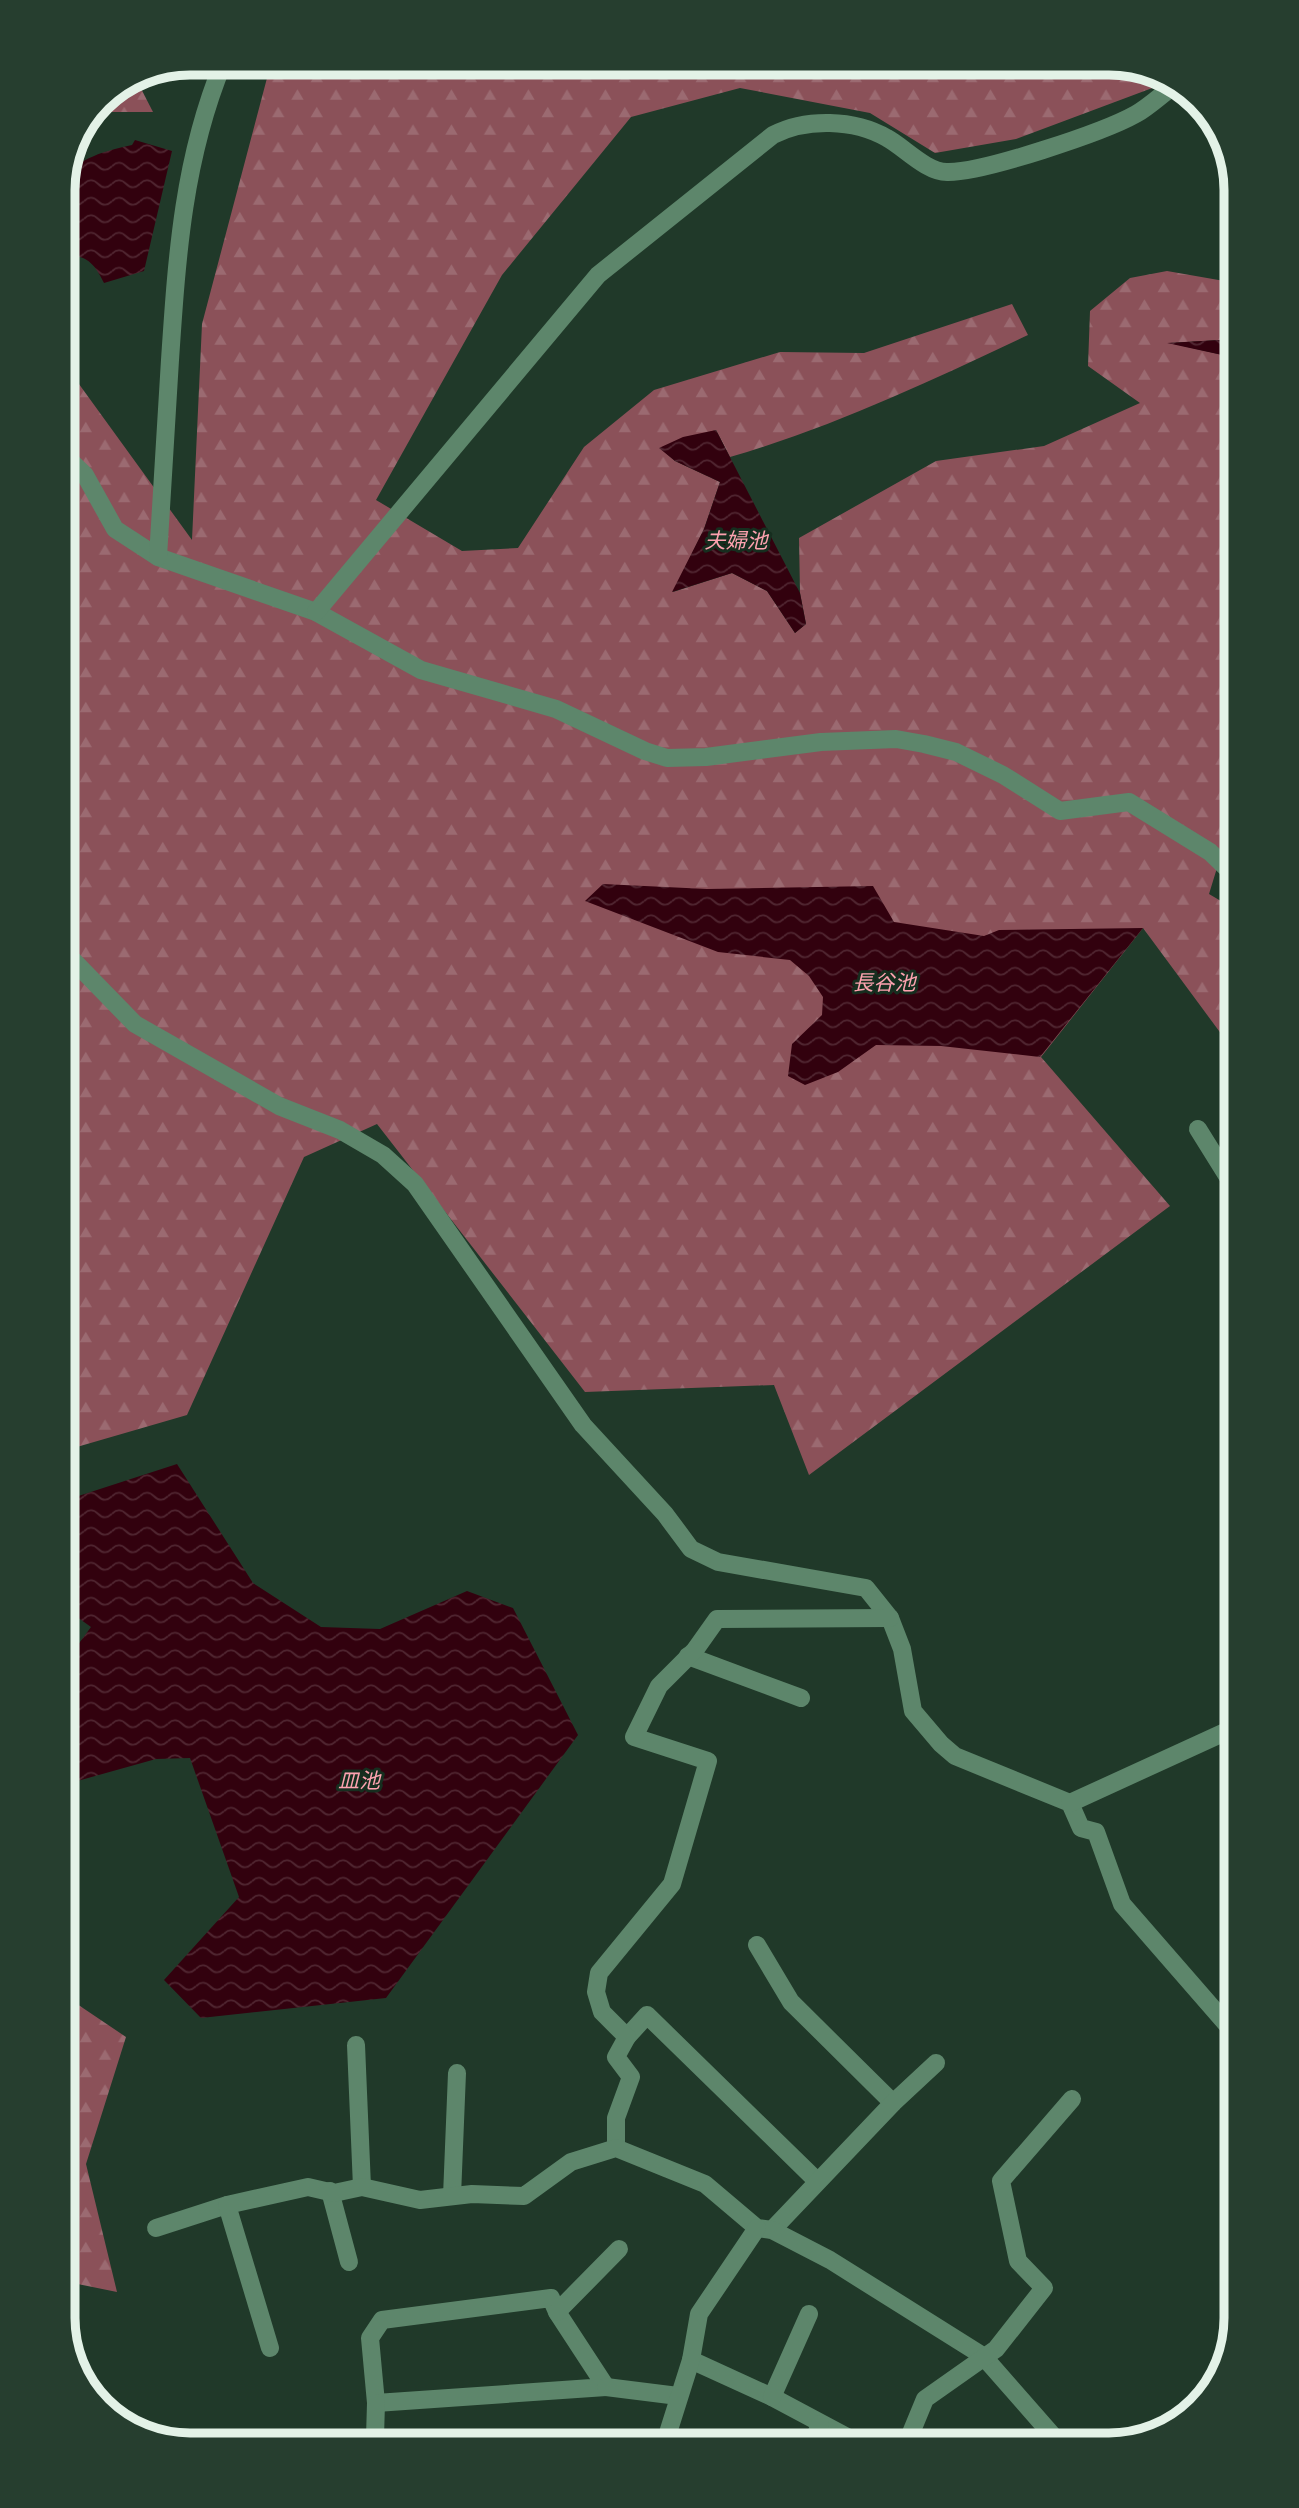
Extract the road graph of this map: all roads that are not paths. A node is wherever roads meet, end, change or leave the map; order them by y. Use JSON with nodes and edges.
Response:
{"nodes":[{"id":1,"x":218,"y":75,"type":"edge"},
{"id":2,"x":1167,"y":91,"type":"edge"},
{"id":3,"x":75,"y":465,"type":"edge"},
{"id":4,"x":158,"y":557,"type":"junction"},
{"id":5,"x":316,"y":612,"type":"junction"},
{"id":6,"x":1224,"y":865,"type":"edge"},
{"id":7,"x":75,"y":962,"type":"edge"},
{"id":8,"x":1198,"y":1129,"type":"dead end"},
{"id":9,"x":1224,"y":1171,"type":"edge"},
{"id":10,"x":890,"y":1618,"type":"junction"},
{"id":11,"x":688,"y":1656,"type":"junction"},
{"id":12,"x":800,"y":1698,"type":"dead end"},
{"id":13,"x":1224,"y":1732,"type":"edge"},
{"id":14,"x":1070,"y":1803,"type":"junction"},
{"id":15,"x":757,"y":1945,"type":"dead end"},
{"id":16,"x":1224,"y":2021,"type":"edge"},
{"id":17,"x":627,"y":2038,"type":"junction"},
{"id":18,"x":356,"y":2045,"type":"dead end"},
{"id":19,"x":936,"y":2063,"type":"dead end"},
{"id":20,"x":457,"y":2073,"type":"dead end"},
{"id":21,"x":1072,"y":2099,"type":"dead end"},
{"id":22,"x":893,"y":2104,"type":"junction"},
{"id":23,"x":616,"y":2148,"type":"junction"},
{"id":24,"x":817,"y":2180,"type":"junction"},
{"id":25,"x":362,"y":2187,"type":"junction"},
{"id":26,"x":330,"y":2190,"type":"junction"},
{"id":27,"x":452,"y":2196,"type":"junction"},
{"id":28,"x":227,"y":2205,"type":"junction"},
{"id":29,"x":156,"y":2228,"type":"dead end"},
{"id":30,"x":764,"y":2229,"type":"junction"},
{"id":31,"x":620,"y":2249,"type":"dead end"},
{"id":32,"x":349,"y":2262,"type":"dead end"},
{"id":33,"x":557,"y":2312,"type":"junction"},
{"id":34,"x":808,"y":2314,"type":"dead end"},
{"id":35,"x":270,"y":2348,"type":"dead end"},
{"id":36,"x":983,"y":2357,"type":"junction"},
{"id":37,"x":691,"y":2360,"type":"junction"},
{"id":38,"x":606,"y":2387,"type":"junction"},
{"id":39,"x":678,"y":2396,"type":"junction"},
{"id":40,"x":772,"y":2397,"type":"junction"},
{"id":41,"x":376,"y":2403,"type":"junction"},
{"id":42,"x":820,"y":2424,"type":"junction"},
{"id":43,"x":375,"y":2433,"type":"edge"},
{"id":44,"x":668,"y":2433,"type":"edge"},
{"id":45,"x":817,"y":2433,"type":"edge"},
{"id":46,"x":838,"y":2433,"type":"edge"},
{"id":47,"x":911,"y":2433,"type":"edge"},
{"id":48,"x":1050,"y":2433,"type":"edge"}],
"edges":[{"from":1,"to":4,"type":"street"},
{"from":2,"to":5,"type":"street"},
{"from":3,"to":4,"type":"street"},
{"from":4,"to":5,"type":"street"},
{"from":5,"to":6,"type":"street"},
{"from":7,"to":10,"type":"street"},
{"from":8,"to":9,"type":"street"},
{"from":10,"to":11,"type":"street"},
{"from":10,"to":14,"type":"street"},
{"from":11,"to":12,"type":"street"},
{"from":11,"to":17,"type":"street"},
{"from":13,"to":14,"type":"street"},
{"from":14,"to":16,"type":"street"},
{"from":15,"to":22,"type":"street"},
{"from":17,"to":23,"type":"street"},
{"from":17,"to":24,"type":"street"},
{"from":18,"to":25,"type":"street"},
{"from":19,"to":22,"type":"street"},
{"from":20,"to":27,"type":"street"},
{"from":21,"to":36,"type":"street"},
{"from":22,"to":24,"type":"street"},
{"from":23,"to":27,"type":"street"},
{"from":23,"to":30,"type":"street"},
{"from":24,"to":30,"type":"street"},
{"from":25,"to":26,"type":"street"},
{"from":25,"to":27,"type":"street"},
{"from":26,"to":28,"type":"street"},
{"from":26,"to":32,"type":"street"},
{"from":28,"to":29,"type":"street"},
{"from":28,"to":35,"type":"street"},
{"from":30,"to":36,"type":"street"},
{"from":30,"to":37,"type":"street"},
{"from":31,"to":33,"type":"street"},
{"from":33,"to":38,"type":"street"},
{"from":33,"to":41,"type":"street"},
{"from":34,"to":40,"type":"street"},
{"from":36,"to":47,"type":"street"},
{"from":36,"to":48,"type":"street"},
{"from":37,"to":39,"type":"street"},
{"from":37,"to":40,"type":"street"},
{"from":38,"to":39,"type":"street"},
{"from":38,"to":41,"type":"street"},
{"from":39,"to":44,"type":"street"},
{"from":40,"to":42,"type":"street"},
{"from":41,"to":43,"type":"street"},
{"from":42,"to":45,"type":"street"},
{"from":42,"to":46,"type":"street"}]}
